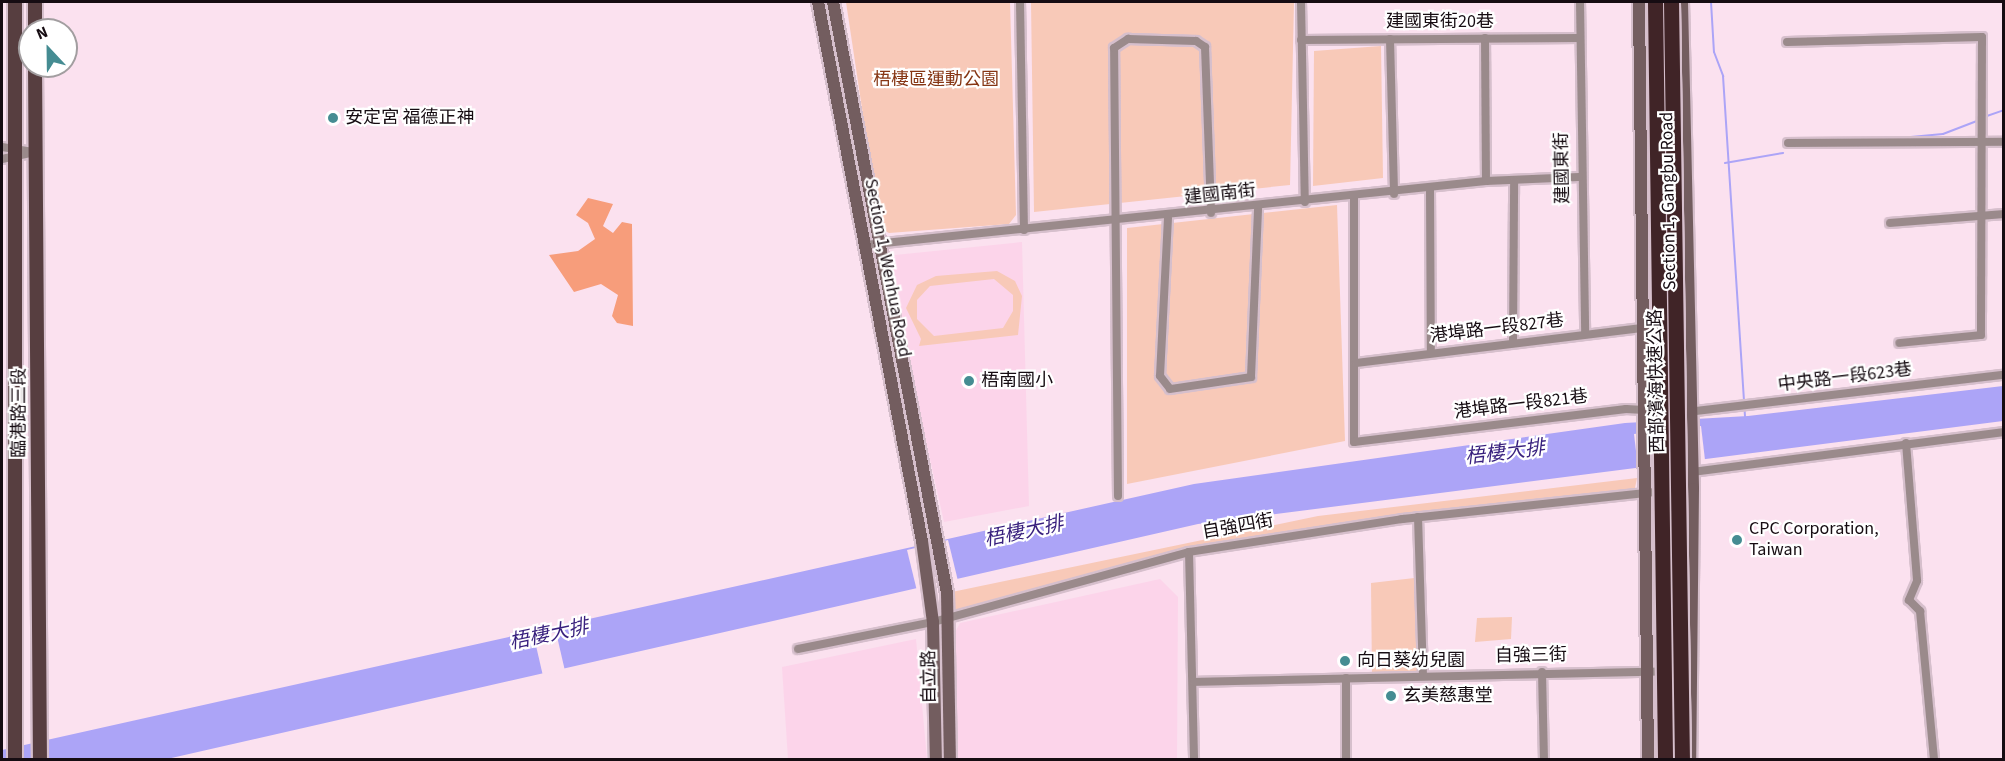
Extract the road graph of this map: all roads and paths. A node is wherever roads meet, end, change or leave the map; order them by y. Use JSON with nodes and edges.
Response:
{"nodes":[{"id":1,"x":15,"y":2,"type":"edge"},
{"id":2,"x":34,"y":2,"type":"edge"},
{"id":3,"x":818,"y":2,"type":"edge"},
{"id":4,"x":833,"y":2,"type":"edge"},
{"id":5,"x":1020,"y":2,"type":"edge"},
{"id":6,"x":1301,"y":2,"type":"edge"},
{"id":7,"x":1580,"y":2,"type":"edge"},
{"id":8,"x":1639,"y":2,"type":"edge"},
{"id":9,"x":1648,"y":2,"type":"edge"},
{"id":10,"x":1655,"y":2,"type":"edge"},
{"id":11,"x":1671,"y":2,"type":"edge"},
{"id":12,"x":1680,"y":2,"type":"edge"},
{"id":13,"x":35,"y":18,"type":"edge"},
{"id":14,"x":1485,"y":38,"type":"junction"},
{"id":15,"x":1580,"y":38,"type":"junction"},
{"id":16,"x":1390,"y":39,"type":"junction"},
{"id":17,"x":1301,"y":40,"type":"junction"},
{"id":18,"x":1787,"y":42,"type":"dead end"},
{"id":19,"x":1665,"y":69,"type":"junction"},
{"id":20,"x":35,"y":78,"type":"edge"},
{"id":21,"x":1979,"y":142,"type":"junction"},
{"id":22,"x":2004,"y":142,"type":"edge"},
{"id":23,"x":1788,"y":143,"type":"dead end"},
{"id":24,"x":36,"y":152,"type":"junction"},
{"id":25,"x":8,"y":153,"type":"edge"},
{"id":26,"x":1579,"y":177,"type":"junction"},
{"id":27,"x":1514,"y":180,"type":"junction"},
{"id":28,"x":1486,"y":181,"type":"junction"},
{"id":29,"x":1430,"y":189,"type":"junction"},
{"id":30,"x":1394,"y":194,"type":"junction"},
{"id":31,"x":1354,"y":198,"type":"junction"},
{"id":32,"x":1305,"y":202,"type":"junction"},
{"id":33,"x":1258,"y":208,"type":"junction"},
{"id":34,"x":1211,"y":213,"type":"junction"},
{"id":35,"x":2004,"y":214,"type":"edge"},
{"id":36,"x":1980,"y":216,"type":"junction"},
{"id":37,"x":1168,"y":218,"type":"junction"},
{"id":38,"x":1116,"y":221,"type":"junction"},
{"id":39,"x":1890,"y":223,"type":"dead end"},
{"id":40,"x":1024,"y":230,"type":"junction"},
{"id":41,"x":880,"y":243,"type":"junction"},
{"id":42,"x":865,"y":245,"type":"junction"},
{"id":43,"x":1642,"y":328,"type":"junction"},
{"id":44,"x":1585,"y":334,"type":"junction"},
{"id":45,"x":1513,"y":343,"type":"junction"},
{"id":46,"x":1899,"y":343,"type":"dead end"},
{"id":47,"x":1431,"y":353,"type":"junction"},
{"id":48,"x":1356,"y":363,"type":"junction"},
{"id":49,"x":2004,"y":375,"type":"edge"},
{"id":50,"x":1669,"y":411,"type":"junction"},
{"id":51,"x":1640,"y":412,"type":"junction"},
{"id":52,"x":1691,"y":412,"type":"junction"},
{"id":53,"x":2004,"y":432,"type":"edge"},
{"id":54,"x":1906,"y":443,"type":"junction"},
{"id":55,"x":1692,"y":472,"type":"junction"},
{"id":56,"x":1693,"y":489,"type":"junction"},
{"id":57,"x":1671,"y":490,"type":"junction"},
{"id":58,"x":1645,"y":492,"type":"junction"},
{"id":59,"x":1118,"y":496,"type":"dead end"},
{"id":60,"x":1418,"y":518,"type":"junction"},
{"id":61,"x":1189,"y":552,"type":"junction"},
{"id":62,"x":947,"y":593,"type":"joint"},
{"id":63,"x":930,"y":596,"type":"joint"},
{"id":64,"x":946,"y":616,"type":"junction"},
{"id":65,"x":933,"y":622,"type":"junction"},
{"id":66,"x":1681,"y":647,"type":"junction"},
{"id":67,"x":798,"y":649,"type":"dead end"},
{"id":68,"x":1664,"y":650,"type":"junction"},
{"id":69,"x":1646,"y":671,"type":"junction"},
{"id":70,"x":1673,"y":671,"type":"junction"},
{"id":71,"x":1689,"y":671,"type":"junction"},
{"id":72,"x":1542,"y":672,"type":"junction"},
{"id":73,"x":1423,"y":676,"type":"junction"},
{"id":74,"x":1346,"y":678,"type":"junction"},
{"id":75,"x":1194,"y":681,"type":"junction"},
{"id":76,"x":15,"y":759,"type":"edge"},
{"id":77,"x":40,"y":759,"type":"edge"},
{"id":78,"x":936,"y":759,"type":"edge"},
{"id":79,"x":950,"y":759,"type":"edge"},
{"id":80,"x":1194,"y":759,"type":"edge"},
{"id":81,"x":1346,"y":759,"type":"edge"},
{"id":82,"x":1544,"y":759,"type":"edge"},
{"id":83,"x":1648,"y":759,"type":"edge"},
{"id":84,"x":1665,"y":759,"type":"edge"},
{"id":85,"x":1674,"y":759,"type":"edge"},
{"id":86,"x":1682,"y":759,"type":"edge"},
{"id":87,"x":1689,"y":759,"type":"edge"},
{"id":88,"x":1934,"y":759,"type":"edge"}],
"edges":[{"from":1,"to":25,"type":"main road","name":"臨港路三段"},
{"from":2,"to":13,"type":"main road"},
{"from":3,"to":42,"type":"street","name":"Section 1, Wenhua Road"},
{"from":4,"to":41,"type":"street","name":"Section 1, Wenhua Road"},
{"from":5,"to":40,"type":"street"},
{"from":6,"to":17,"type":"street"},
{"from":7,"to":15,"type":"street","name":"建國東街"},
{"from":8,"to":43,"type":"street","name":"Section 1, Gangbu Road"},
{"from":9,"to":68,"type":"highway","bridge":true},
{"from":10,"to":19,"type":"street","name":"Section 1, Gangbu Road"},
{"from":10,"to":68,"type":"highway","name":"西部濱海快速公路","bridge":true},
{"from":11,"to":66,"type":"highway","name":"西部濱海快速公路","bridge":true},
{"from":12,"to":19,"type":"street","name":"Section 1, Gangbu Road"},
{"from":12,"to":52,"type":"street","name":"Section 1, Gangbu Road"},
{"from":12,"to":66,"type":"highway","bridge":true},
{"from":14,"to":15,"type":"street","name":"建國東街20巷"},
{"from":14,"to":16,"type":"street","name":"建國東街20巷"},
{"from":14,"to":28,"type":"street"},
{"from":15,"to":26,"type":"street","name":"建國東街"},
{"from":16,"to":17,"type":"street","name":"建國東街20巷"},
{"from":16,"to":30,"type":"street"},
{"from":17,"to":32,"type":"street"},
{"from":18,"to":21,"type":"street"},
{"from":19,"to":50,"type":"street","name":"Section 1, Gangbu Road"},
{"from":20,"to":24,"type":"main road","name":"臨港路三段"},
{"from":21,"to":22,"type":"street"},
{"from":21,"to":23,"type":"street"},
{"from":21,"to":36,"type":"street"},
{"from":24,"to":25,"type":"street"},
{"from":24,"to":77,"type":"main road","name":"臨港路三段"},
{"from":25,"to":76,"type":"main road","name":"臨港路三段"},
{"from":26,"to":27,"type":"street","name":"建國南街"},
{"from":26,"to":44,"type":"street","name":"建國東街"},
{"from":27,"to":28,"type":"street","name":"建國南街"},
{"from":27,"to":45,"type":"street"},
{"from":28,"to":29,"type":"street","name":"建國南街"},
{"from":29,"to":30,"type":"street","name":"建國南街"},
{"from":29,"to":47,"type":"street"},
{"from":30,"to":31,"type":"street","name":"建國南街"},
{"from":31,"to":32,"type":"street","name":"建國南街"},
{"from":31,"to":48,"type":"street"},
{"from":32,"to":33,"type":"street","name":"建國南街"},
{"from":33,"to":34,"type":"street","name":"建國南街"},
{"from":33,"to":37,"type":"street"},
{"from":34,"to":37,"type":"street","name":"建國南街"},
{"from":34,"to":38,"type":"street"},
{"from":35,"to":36,"type":"street"},
{"from":36,"to":39,"type":"street"},
{"from":36,"to":46,"type":"street"},
{"from":37,"to":38,"type":"street","name":"建國南街"},
{"from":38,"to":40,"type":"street","name":"建國南街"},
{"from":38,"to":59,"type":"street"},
{"from":40,"to":41,"type":"street","name":"建國南街"},
{"from":41,"to":42,"type":"street","name":"建國南街"},
{"from":41,"to":62,"type":"street","name":"Section 1, Wenhua Road"},
{"from":42,"to":63,"type":"street","name":"Section 1, Wenhua Road"},
{"from":43,"to":44,"type":"street","name":"港埠路一段827巷"},
{"from":43,"to":51,"type":"street","name":"Section 1, Gangbu Road"},
{"from":44,"to":45,"type":"street","name":"港埠路一段827巷"},
{"from":45,"to":47,"type":"street","name":"港埠路一段827巷"},
{"from":47,"to":48,"type":"street","name":"港埠路一段827巷"},
{"from":48,"to":51,"type":"street","name":"港埠路一段821巷"},
{"from":49,"to":52,"type":"street","name":"中央路一段623巷"},
{"from":50,"to":51,"type":"street","name":"港埠路一段821巷"},
{"from":50,"to":52,"type":"street","name":"港埠路一段821巷"},
{"from":50,"to":57,"type":"street","name":"Section 1, Gangbu Road"},
{"from":51,"to":58,"type":"street","name":"Section 1, Gangbu Road"},
{"from":52,"to":55,"type":"street","name":"Section 1, Gangbu Road"},
{"from":53,"to":54,"type":"street"},
{"from":54,"to":55,"type":"street"},
{"from":54,"to":88,"type":"street"},
{"from":55,"to":56,"type":"street","name":"Section 1, Gangbu Road"},
{"from":56,"to":57,"type":"street","name":"自強四街"},
{"from":56,"to":71,"type":"street","name":"Section 1, Gangbu Road"},
{"from":57,"to":58,"type":"street","name":"自強四街"},
{"from":57,"to":70,"type":"street","name":"Section 1, Gangbu Road"},
{"from":58,"to":60,"type":"street","name":"自強四街"},
{"from":58,"to":69,"type":"street","name":"Section 1, Gangbu Road"},
{"from":60,"to":61,"type":"street","name":"自強四街"},
{"from":60,"to":73,"type":"street"},
{"from":61,"to":64,"type":"street","name":"自強四街"},
{"from":61,"to":75,"type":"street"},
{"from":62,"to":64,"type":"street","name":"自立路"},
{"from":63,"to":65,"type":"street","name":"自立路"},
{"from":64,"to":65,"type":"street","name":"自強四街"},
{"from":64,"to":79,"type":"street","name":"自立路"},
{"from":65,"to":67,"type":"street","name":"自強四街"},
{"from":65,"to":78,"type":"street","name":"自立路"},
{"from":66,"to":86,"type":"highway","name":"西部濱海快速公路","bridge":true},
{"from":68,"to":84,"type":"highway","name":"西部濱海快速公路","bridge":true},
{"from":69,"to":70,"type":"street","name":"自強三街"},
{"from":69,"to":72,"type":"street","name":"自強三街"},
{"from":69,"to":83,"type":"street","name":"Section 1, Gangbu Road"},
{"from":70,"to":71,"type":"street","name":"自強三街"},
{"from":70,"to":85,"type":"street","name":"Section 1, Gangbu Road"},
{"from":71,"to":87,"type":"street","name":"Section 1, Gangbu Road"},
{"from":72,"to":73,"type":"street","name":"自強三街"},
{"from":72,"to":82,"type":"street"},
{"from":73,"to":74,"type":"street","name":"自強三街"},
{"from":74,"to":75,"type":"street","name":"自強三街"},
{"from":74,"to":81,"type":"street"},
{"from":75,"to":80,"type":"street"}]}
